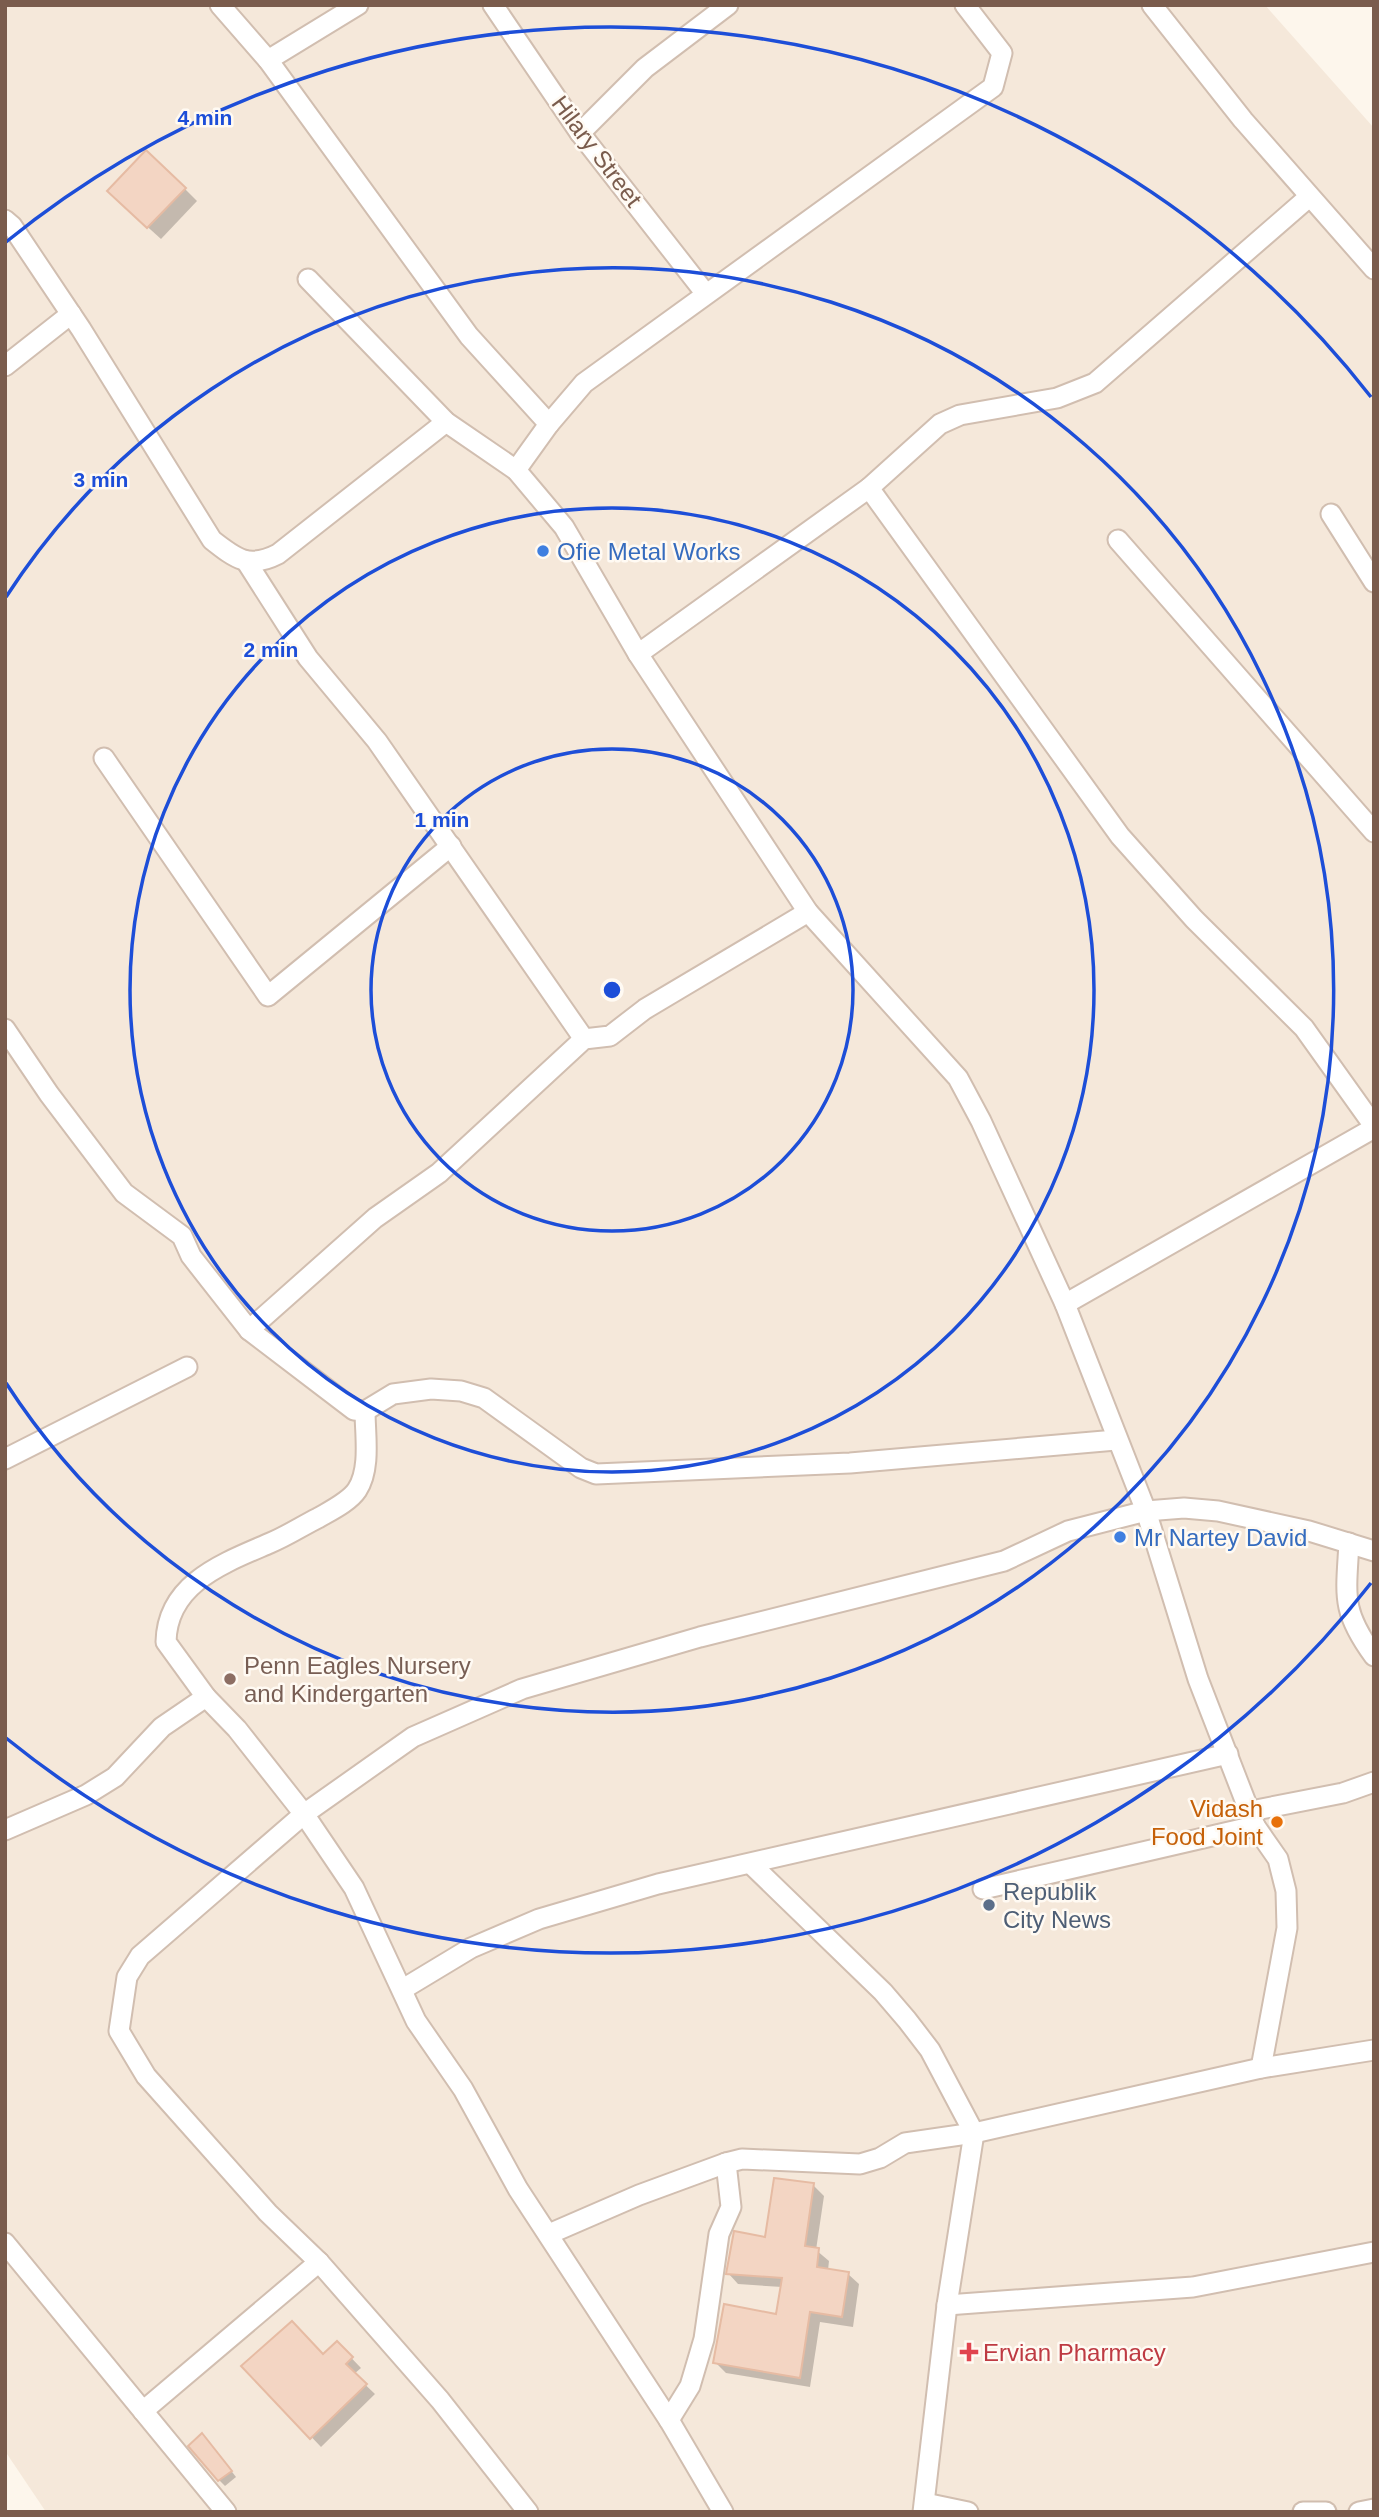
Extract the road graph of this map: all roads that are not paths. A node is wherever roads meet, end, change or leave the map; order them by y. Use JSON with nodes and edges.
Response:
{"nodes":[{"id":1,"x":220,"y":5,"type":"edge"},
{"id":2,"x":358,"y":5,"type":"edge"},
{"id":3,"x":493,"y":5,"type":"edge"},
{"id":4,"x":728,"y":5,"type":"edge"},
{"id":5,"x":965,"y":5,"type":"edge"},
{"id":6,"x":1152,"y":5,"type":"edge"},
{"id":7,"x":268,"y":60,"type":"junction"},
{"id":8,"x":580,"y":133,"type":"junction"},
{"id":9,"x":1309,"y":197,"type":"junction"},
{"id":10,"x":5,"y":220,"type":"edge"},
{"id":11,"x":1374,"y":269,"type":"edge"},
{"id":12,"x":307,"y":279,"type":"dead end"},
{"id":13,"x":706,"y":294,"type":"junction"},
{"id":14,"x":71,"y":314,"type":"junction"},
{"id":15,"x":5,"y":366,"type":"edge"},
{"id":16,"x":446,"y":422,"type":"junction"},
{"id":17,"x":549,"y":424,"type":"junction"},
{"id":18,"x":516,"y":471,"type":"junction"},
{"id":19,"x":869,"y":488,"type":"junction"},
{"id":20,"x":1331,"y":514,"type":"dead end"},
{"id":21,"x":1118,"y":540,"type":"dead end"},
{"id":22,"x":246,"y":561,"type":"junction"},
{"id":23,"x":1374,"y":582,"type":"edge"},
{"id":24,"x":638,"y":654,"type":"junction"},
{"id":25,"x":104,"y":758,"type":"dead end"},
{"id":26,"x":1374,"y":832,"type":"edge"},
{"id":27,"x":451,"y":846,"type":"junction"},
{"id":28,"x":808,"y":912,"type":"junction"},
{"id":29,"x":5,"y":1029,"type":"edge"},
{"id":30,"x":584,"y":1039,"type":"junction"},
{"id":31,"x":1374,"y":1127,"type":"edge"},
{"id":32,"x":1065,"y":1304,"type":"junction"},
{"id":33,"x":249,"y":1330,"type":"junction"},
{"id":34,"x":187,"y":1367,"type":"dead end"},
{"id":35,"x":365,"y":1411,"type":"junction"},
{"id":36,"x":1116,"y":1440,"type":"junction"},
{"id":37,"x":5,"y":1459,"type":"edge"},
{"id":38,"x":1146,"y":1511,"type":"junction"},
{"id":39,"x":1349,"y":1543,"type":"junction"},
{"id":40,"x":1374,"y":1551,"type":"edge"},
{"id":41,"x":1374,"y":1656,"type":"edge"},
{"id":42,"x":206,"y":1697,"type":"junction"},
{"id":43,"x":1228,"y":1754,"type":"junction"},
{"id":44,"x":1374,"y":1782,"type":"edge"},
{"id":45,"x":304,"y":1814,"type":"junction"},
{"id":46,"x":1253,"y":1819,"type":"junction"},
{"id":47,"x":5,"y":1830,"type":"edge"},
{"id":48,"x":752,"y":1865,"type":"junction"},
{"id":49,"x":983,"y":1889,"type":"dead end"},
{"id":50,"x":403,"y":1989,"type":"junction"},
{"id":51,"x":1374,"y":2050,"type":"edge"},
{"id":52,"x":1261,"y":2068,"type":"junction"},
{"id":53,"x":974,"y":2133,"type":"junction"},
{"id":54,"x":726,"y":2163,"type":"junction"},
{"id":55,"x":549,"y":2234,"type":"junction"},
{"id":56,"x":5,"y":2243,"type":"edge"},
{"id":57,"x":1374,"y":2252,"type":"edge"},
{"id":58,"x":319,"y":2262,"type":"junction"},
{"id":59,"x":947,"y":2305,"type":"junction"},
{"id":60,"x":143,"y":2410,"type":"junction"},
{"id":61,"x":669,"y":2420,"type":"junction"},
{"id":62,"x":924,"y":2508,"type":"edge"},
{"id":63,"x":1374,"y":2509,"type":"edge"},
{"id":64,"x":226,"y":2512,"type":"edge"},
{"id":65,"x":528,"y":2512,"type":"edge"},
{"id":66,"x":723,"y":2512,"type":"edge"},
{"id":67,"x":968,"y":2512,"type":"edge"},
{"id":68,"x":1303,"y":2512,"type":"edge"},
{"id":69,"x":1325,"y":2512,"type":"edge"},
{"id":70,"x":1359,"y":2512,"type":"edge"}],
"edges":[{"from":1,"to":7,"type":"street"},
{"from":2,"to":7,"type":"street"},
{"from":3,"to":8,"type":"street","name":"Hilary Street"},
{"from":4,"to":8,"type":"street"},
{"from":5,"to":13,"type":"street"},
{"from":6,"to":9,"type":"street"},
{"from":7,"to":17,"type":"street"},
{"from":8,"to":13,"type":"street","name":"Hilary Street"},
{"from":9,"to":11,"type":"street"},
{"from":9,"to":19,"type":"street"},
{"from":10,"to":14,"type":"street"},
{"from":12,"to":16,"type":"street"},
{"from":13,"to":17,"type":"street"},
{"from":14,"to":15,"type":"street"},
{"from":14,"to":22,"type":"street"},
{"from":16,"to":18,"type":"street"},
{"from":16,"to":22,"type":"street"},
{"from":17,"to":18,"type":"street"},
{"from":18,"to":24,"type":"street"},
{"from":19,"to":24,"type":"street"},
{"from":19,"to":31,"type":"street"},
{"from":20,"to":23,"type":"street"},
{"from":21,"to":26,"type":"street"},
{"from":22,"to":27,"type":"street"},
{"from":24,"to":28,"type":"street"},
{"from":25,"to":27,"type":"street"},
{"from":27,"to":30,"type":"street"},
{"from":28,"to":30,"type":"street"},
{"from":28,"to":32,"type":"street"},
{"from":29,"to":33,"type":"street"},
{"from":30,"to":33,"type":"street"},
{"from":31,"to":32,"type":"street"},
{"from":32,"to":36,"type":"street"},
{"from":33,"to":35,"type":"street"},
{"from":34,"to":37,"type":"street"},
{"from":35,"to":36,"type":"street"},
{"from":35,"to":42,"type":"street"},
{"from":36,"to":38,"type":"street"},
{"from":38,"to":39,"type":"street"},
{"from":38,"to":43,"type":"street"},
{"from":38,"to":45,"type":"street"},
{"from":39,"to":40,"type":"street"},
{"from":39,"to":41,"type":"street"},
{"from":42,"to":45,"type":"street"},
{"from":42,"to":47,"type":"street"},
{"from":43,"to":46,"type":"street"},
{"from":43,"to":48,"type":"street"},
{"from":44,"to":46,"type":"street"},
{"from":45,"to":50,"type":"street"},
{"from":45,"to":58,"type":"street"},
{"from":46,"to":49,"type":"street"},
{"from":46,"to":52,"type":"street"},
{"from":48,"to":50,"type":"street"},
{"from":48,"to":53,"type":"street"},
{"from":50,"to":55,"type":"street"},
{"from":51,"to":52,"type":"street"},
{"from":52,"to":53,"type":"street"},
{"from":53,"to":54,"type":"street"},
{"from":53,"to":59,"type":"street"},
{"from":54,"to":55,"type":"street"},
{"from":54,"to":61,"type":"street"},
{"from":55,"to":61,"type":"street"},
{"from":56,"to":60,"type":"street"},
{"from":57,"to":59,"type":"street"},
{"from":58,"to":60,"type":"street"},
{"from":58,"to":65,"type":"street"},
{"from":59,"to":62,"type":"street"},
{"from":60,"to":64,"type":"street"},
{"from":61,"to":66,"type":"street"},
{"from":62,"to":67,"type":"street"},
{"from":63,"to":70,"type":"street"},
{"from":68,"to":69,"type":"street"}]}
